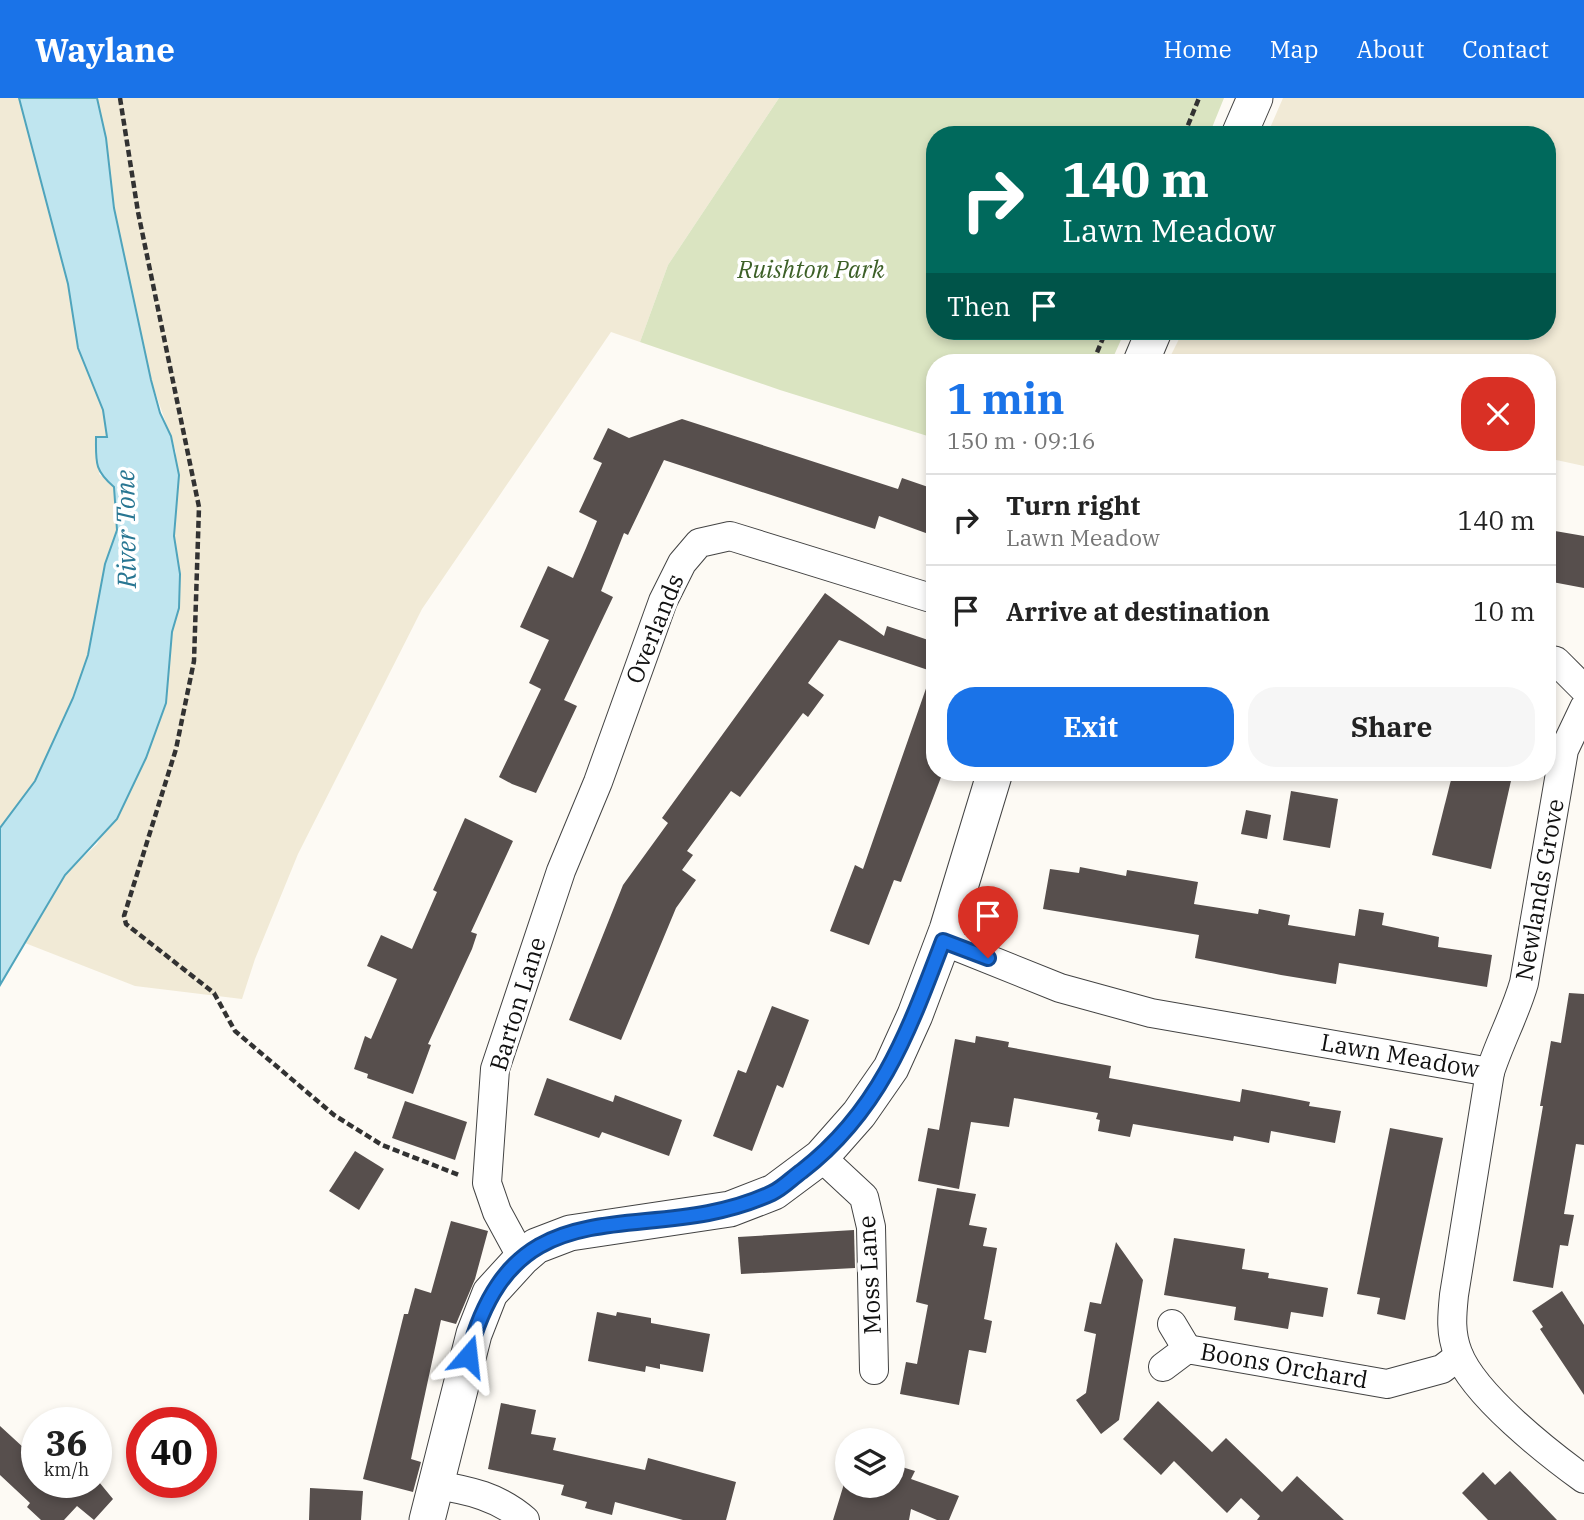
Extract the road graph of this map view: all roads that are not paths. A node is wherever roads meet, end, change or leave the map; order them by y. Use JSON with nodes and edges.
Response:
{"nodes":[{"id":1,"x":1255,"y":98,"type":"edge"},
{"id":2,"x":1242,"y":126,"type":"edge"},
{"id":3,"x":926,"y":596,"type":"edge"},
{"id":4,"x":1556,"y":661,"type":"edge"},
{"id":5,"x":1584,"y":690,"type":"edge"},
{"id":6,"x":1584,"y":708,"type":"edge"},
{"id":7,"x":992,"y":781,"type":"edge"},
{"id":8,"x":561,"y":871,"type":"joint"},
{"id":9,"x":943,"y":941,"type":"junction"},
{"id":10,"x":1490,"y":1072,"type":"junction"},
{"id":11,"x":821,"y":1157,"type":"junction"},
{"id":12,"x":522,"y":1258,"type":"junction"},
{"id":13,"x":1172,"y":1324,"type":"dead end"},
{"id":14,"x":1187,"y":1349,"type":"junction"},
{"id":15,"x":1459,"y":1356,"type":"junction"},
{"id":16,"x":1163,"y":1367,"type":"dead end"},
{"id":17,"x":874,"y":1370,"type":"dead end"},
{"id":18,"x":1584,"y":1479,"type":"edge"},
{"id":19,"x":435,"y":1485,"type":"junction"},
{"id":20,"x":427,"y":1520,"type":"edge"},
{"id":21,"x":525,"y":1520,"type":"edge"}],
"edges":[{"from":1,"to":2,"type":"street"},
{"from":3,"to":8,"type":"street","name":"Overlands"},
{"from":4,"to":5,"type":"street"},
{"from":6,"to":10,"type":"street","name":"Newlands Grove"},
{"from":7,"to":9,"type":"street"},
{"from":8,"to":12,"type":"street","name":"Barton Lane"},
{"from":9,"to":10,"type":"street","name":"Lawn Meadow"},
{"from":9,"to":11,"type":"street"},
{"from":10,"to":15,"type":"street","name":"Lawn Meadow"},
{"from":11,"to":12,"type":"street"},
{"from":11,"to":17,"type":"street","name":"Moss Lane"},
{"from":12,"to":19,"type":"street"},
{"from":13,"to":14,"type":"street","name":"Boons Orchard"},
{"from":14,"to":15,"type":"street","name":"Boons Orchard"},
{"from":14,"to":16,"type":"street","name":"Boons Orchard"},
{"from":15,"to":18,"type":"street","name":"Lawn Meadow"},
{"from":19,"to":20,"type":"street"},
{"from":19,"to":21,"type":"street"}]}
